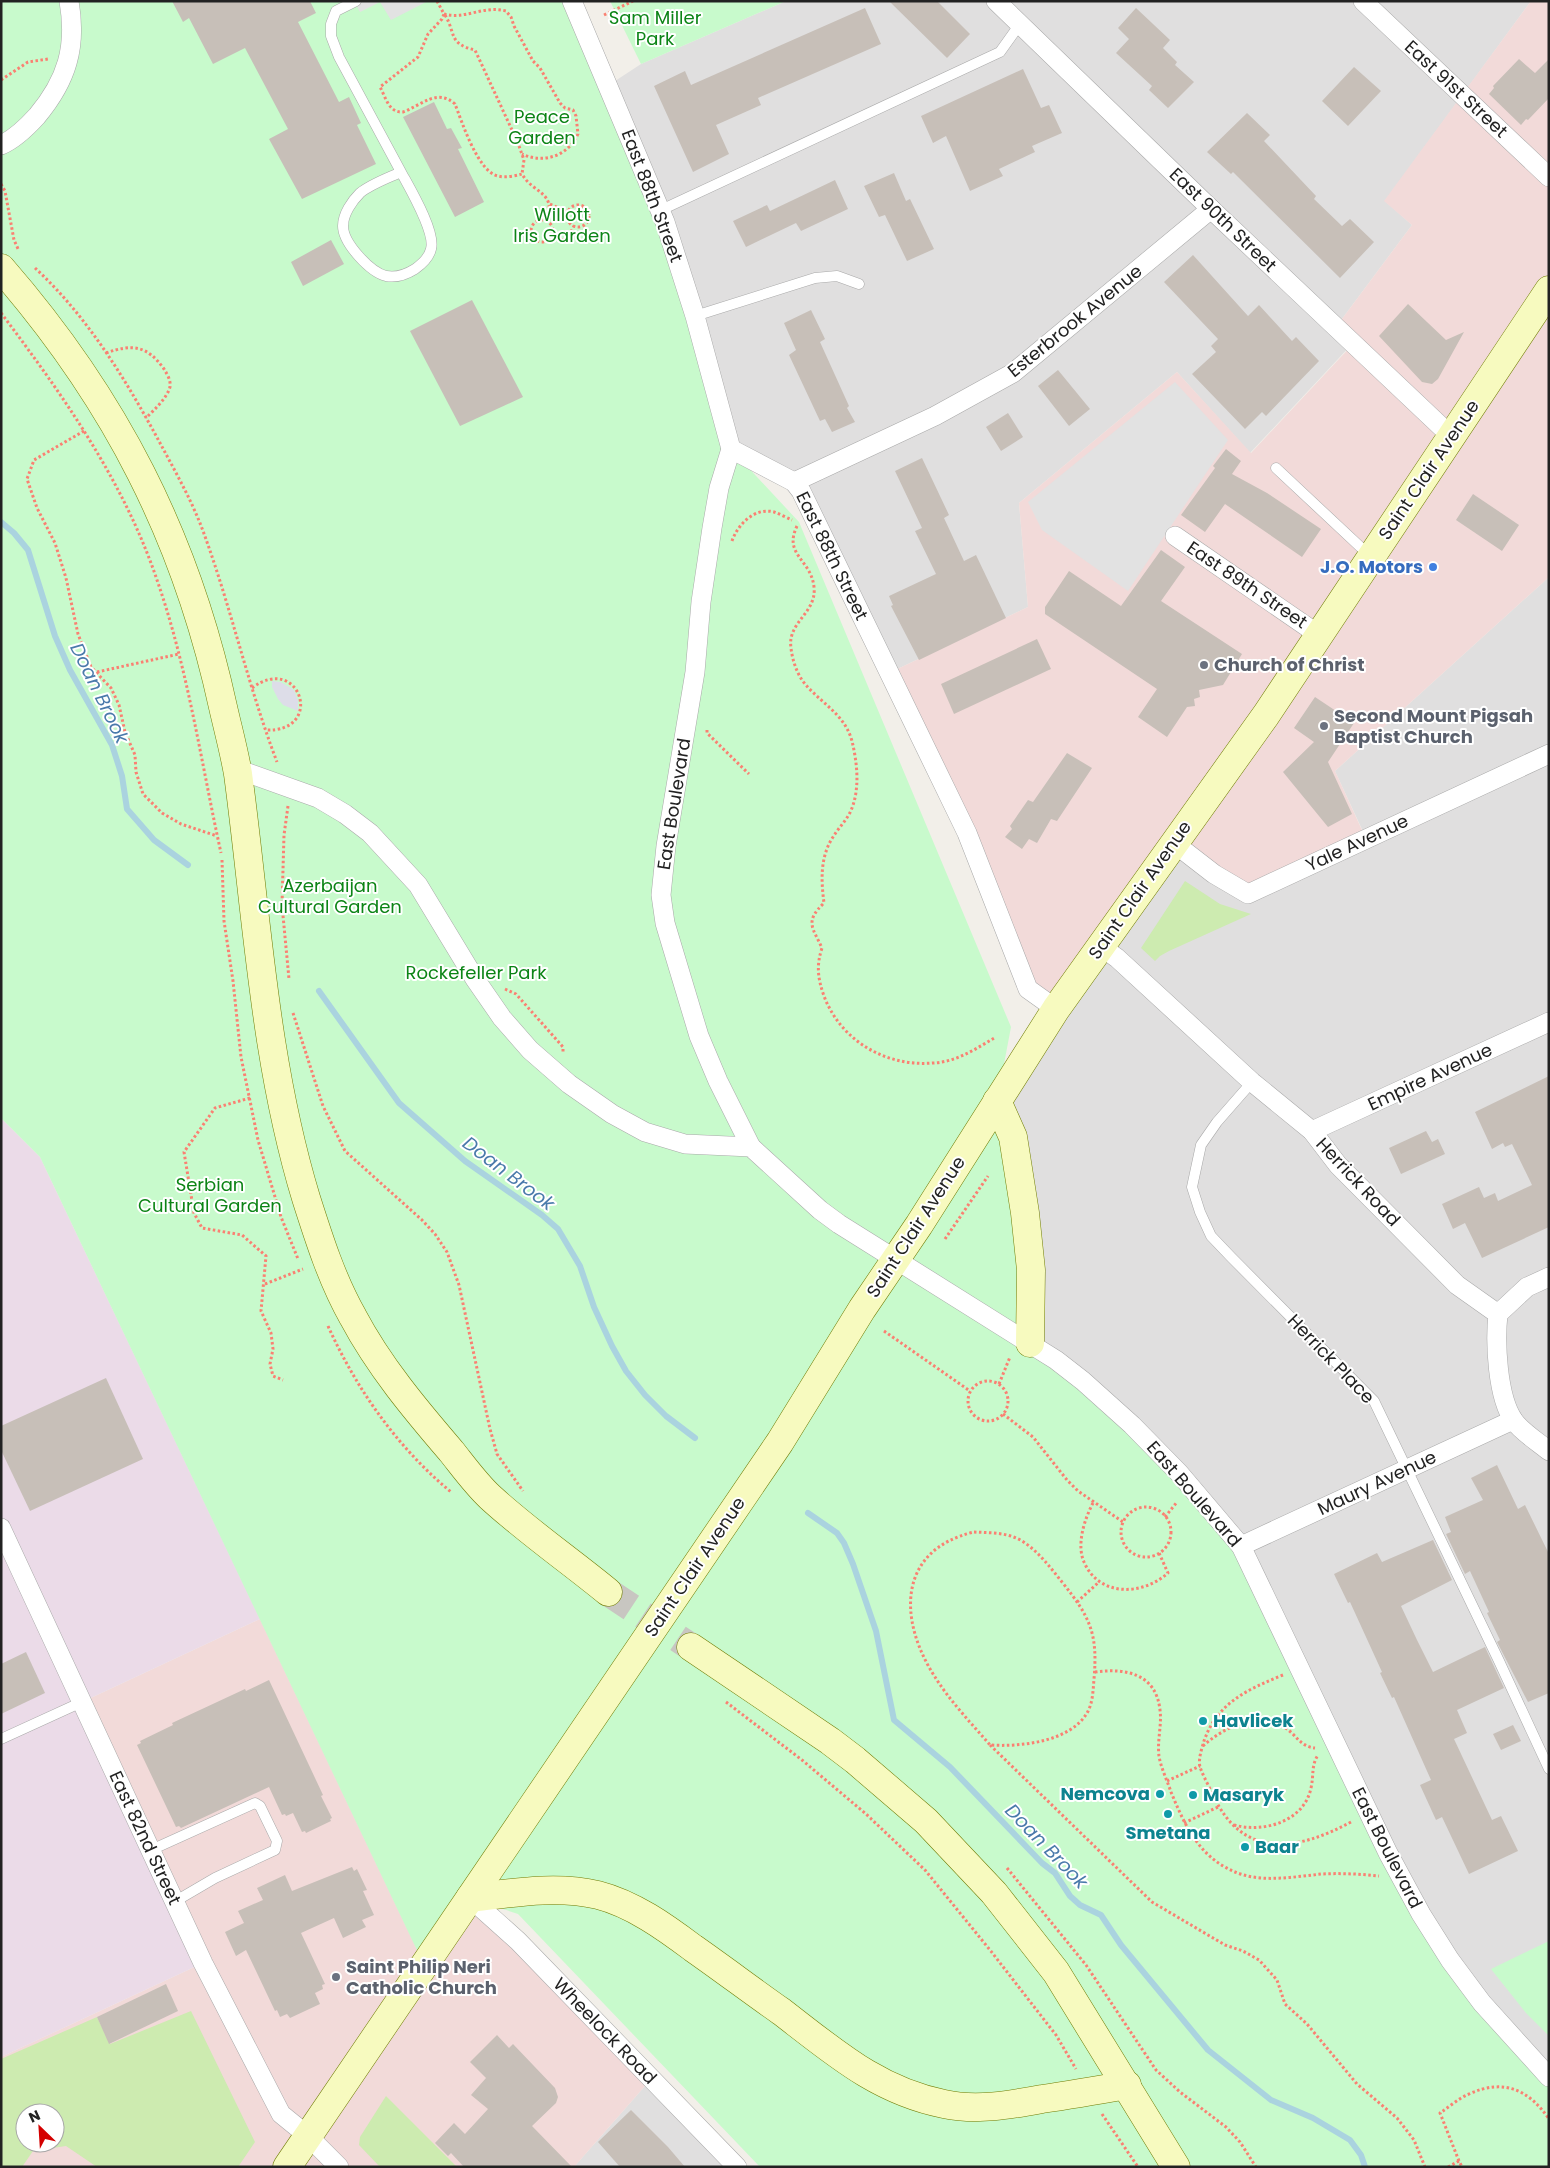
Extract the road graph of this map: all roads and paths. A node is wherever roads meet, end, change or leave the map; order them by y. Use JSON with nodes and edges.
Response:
{"nodes":[{"id":1,"x":69,"y":1,"type":"edge"},
{"id":2,"x":356,"y":1,"type":"edge"},
{"id":3,"x":437,"y":1,"type":"edge"},
{"id":4,"x":572,"y":1,"type":"edge"},
{"id":5,"x":633,"y":1,"type":"edge"},
{"id":6,"x":996,"y":1,"type":"edge"},
{"id":7,"x":1363,"y":1,"type":"edge"},
{"id":8,"x":444,"y":14,"type":"junction"},
{"id":9,"x":604,"y":15,"type":"dead end"},
{"id":10,"x":1020,"y":24,"type":"junction"},
{"id":11,"x":50,"y":52,"type":"dead end"},
{"id":12,"x":1,"y":80,"type":"edge"},
{"id":13,"x":1,"y":146,"type":"edge"},
{"id":14,"x":522,"y":154,"type":"junction"},
{"id":15,"x":401,"y":172,"type":"junction"},
{"id":16,"x":522,"y":174,"type":"junction"},
{"id":17,"x":1549,"y":176,"type":"edge"},
{"id":18,"x":549,"y":204,"type":"junction"},
{"id":19,"x":1211,"y":209,"type":"junction"},
{"id":20,"x":661,"y":210,"type":"junction"},
{"id":21,"x":568,"y":212,"type":"junction"},
{"id":22,"x":546,"y":220,"type":"junction"},
{"id":23,"x":574,"y":226,"type":"junction"},
{"id":24,"x":552,"y":237,"type":"junction"},
{"id":25,"x":1,"y":268,"type":"edge"},
{"id":26,"x":859,"y":284,"type":"dead end"},
{"id":27,"x":1549,"y":290,"type":"edge"},
{"id":28,"x":695,"y":316,"type":"junction"},
{"id":29,"x":106,"y":353,"type":"dead end"},
{"id":30,"x":146,"y":418,"type":"dead end"},
{"id":31,"x":84,"y":430,"type":"dead end"},
{"id":32,"x":1451,"y":436,"type":"junction"},
{"id":33,"x":731,"y":449,"type":"junction"},
{"id":34,"x":1276,"y":468,"type":"dead end"},
{"id":35,"x":794,"y":482,"type":"junction"},
{"id":36,"x":1175,"y":536,"type":"dead end"},
{"id":37,"x":731,"y":544,"type":"dead end"},
{"id":38,"x":1371,"y":556,"type":"junction"},
{"id":39,"x":1319,"y":635,"type":"junction"},
{"id":40,"x":179,"y":654,"type":"dead end"},
{"id":41,"x":96,"y":672,"type":"junction"},
{"id":42,"x":252,"y":688,"type":"dead end"},
{"id":43,"x":708,"y":724,"type":"dead end"},
{"id":44,"x":265,"y":730,"type":"dead end"},
{"id":45,"x":1549,"y":754,"type":"edge"},
{"id":46,"x":237,"y":769,"type":"junction"},
{"id":47,"x":749,"y":774,"type":"dead end"},
{"id":48,"x":288,"y":801,"type":"dead end"},
{"id":49,"x":218,"y":836,"type":"dead end"},
{"id":50,"x":1174,"y":843,"type":"junction"},
{"id":51,"x":1100,"y":946,"type":"junction"},
{"id":52,"x":289,"y":980,"type":"dead end"},
{"id":53,"x":500,"y":989,"type":"dead end"},
{"id":54,"x":292,"y":1009,"type":"dead end"},
{"id":55,"x":1056,"y":1009,"type":"junction"},
{"id":56,"x":1549,"y":1022,"type":"edge"},
{"id":57,"x":996,"y":1037,"type":"dead end"},
{"id":58,"x":564,"y":1057,"type":"dead end"},
{"id":59,"x":1252,"y":1082,"type":"junction"},
{"id":60,"x":250,"y":1098,"type":"dead end"},
{"id":61,"x":997,"y":1101,"type":"junction"},
{"id":62,"x":1312,"y":1132,"type":"junction"},
{"id":63,"x":751,"y":1147,"type":"junction"},
{"id":64,"x":988,"y":1176,"type":"dead end"},
{"id":65,"x":946,"y":1240,"type":"dead end"},
{"id":66,"x":896,"y":1259,"type":"junction"},
{"id":67,"x":303,"y":1269,"type":"dead end"},
{"id":68,"x":1549,"y":1277,"type":"edge"},
{"id":69,"x":265,"y":1284,"type":"junction"},
{"id":70,"x":1498,"y":1314,"type":"junction"},
{"id":71,"x":884,"y":1331,"type":"dead end"},
{"id":72,"x":1021,"y":1346,"type":"junction"},
{"id":73,"x":283,"y":1380,"type":"dead end"},
{"id":74,"x":999,"y":1384,"type":"junction"},
{"id":75,"x":970,"y":1391,"type":"junction"},
{"id":76,"x":1003,"y":1414,"type":"junction"},
{"id":77,"x":1513,"y":1420,"type":"junction"},
{"id":78,"x":1549,"y":1452,"type":"edge"},
{"id":79,"x":1407,"y":1468,"type":"junction"},
{"id":80,"x":526,"y":1495,"type":"dead end"},
{"id":81,"x":1177,"y":1502,"type":"dead end"},
{"id":82,"x":1094,"y":1503,"type":"junction"},
{"id":83,"x":1165,"y":1517,"type":"junction"},
{"id":84,"x":1123,"y":1522,"type":"junction"},
{"id":85,"x":1,"y":1528,"type":"edge"},
{"id":86,"x":1241,"y":1546,"type":"junction"},
{"id":87,"x":1159,"y":1553,"type":"junction"},
{"id":88,"x":1099,"y":1582,"type":"junction"},
{"id":89,"x":608,"y":1592,"type":"tunnel mouth"},
{"id":90,"x":1077,"y":1602,"type":"junction"},
{"id":91,"x":691,"y":1647,"type":"tunnel mouth"},
{"id":92,"x":1094,"y":1672,"type":"junction"},
{"id":93,"x":1284,"y":1674,"type":"dead end"},
{"id":94,"x":82,"y":1702,"type":"junction"},
{"id":95,"x":725,"y":1702,"type":"dead end"},
{"id":96,"x":1,"y":1739,"type":"edge"},
{"id":97,"x":990,"y":1745,"type":"junction"},
{"id":98,"x":1202,"y":1747,"type":"junction"},
{"id":99,"x":1315,"y":1748,"type":"dead end"},
{"id":100,"x":1319,"y":1754,"type":"dead end"},
{"id":101,"x":1200,"y":1766,"type":"junction"},
{"id":102,"x":1549,"y":1769,"type":"edge"},
{"id":103,"x":1167,"y":1781,"type":"junction"},
{"id":104,"x":1218,"y":1807,"type":"junction"},
{"id":105,"x":1352,"y":1821,"type":"dead end"},
{"id":106,"x":1184,"y":1823,"type":"junction"},
{"id":107,"x":1233,"y":1825,"type":"junction"},
{"id":108,"x":151,"y":1850,"type":"junction"},
{"id":109,"x":1379,"y":1876,"type":"dead end"},
{"id":110,"x":470,"y":1898,"type":"junction"},
{"id":111,"x":174,"y":1902,"type":"junction"},
{"id":112,"x":1056,"y":2035,"type":"dead end"},
{"id":113,"x":1549,"y":2077,"type":"edge"},
{"id":114,"x":1127,"y":2085,"type":"junction"},
{"id":115,"x":1549,"y":2119,"type":"edge"},
{"id":116,"x":1105,"y":2120,"type":"dead end"},
{"id":117,"x":308,"y":2136,"type":"junction"},
{"id":118,"x":1459,"y":2161,"type":"junction"},
{"id":119,"x":287,"y":2167,"type":"edge"},
{"id":120,"x":339,"y":2167,"type":"edge"},
{"id":121,"x":737,"y":2167,"type":"edge"},
{"id":122,"x":1138,"y":2167,"type":"edge"},
{"id":123,"x":1176,"y":2167,"type":"edge"},
{"id":124,"x":1425,"y":2167,"type":"edge"},
{"id":125,"x":1448,"y":2167,"type":"edge"},
{"id":126,"x":1462,"y":2167,"type":"edge"}],
"edges":[{"from":1,"to":13,"type":"street"},
{"from":2,"to":15,"type":"lane"},
{"from":3,"to":8,"type":"path"},
{"from":4,"to":20,"type":"street","name":"East 88th Street"},
{"from":5,"to":9,"type":"path"},
{"from":6,"to":10,"type":"street","name":"East 90th Street"},
{"from":7,"to":17,"type":"street","name":"East 91st Street"},
{"from":8,"to":14,"type":"path"},
{"from":8,"to":14,"type":"path"},
{"from":8,"to":16,"type":"path"},
{"from":10,"to":19,"type":"street","name":"East 90th Street"},
{"from":10,"to":20,"type":"lane"},
{"from":11,"to":12,"type":"path"},
{"from":14,"to":16,"type":"path"},
{"from":15,"to":15,"type":"lane"},
{"from":16,"to":18,"type":"path"},
{"from":18,"to":21,"type":"path"},
{"from":18,"to":22,"type":"path"},
{"from":19,"to":32,"type":"street","name":"East 90th Street"},
{"from":19,"to":35,"type":"street","name":"Esterbrook Avenue"},
{"from":20,"to":28,"type":"street","name":"East 88th Street"},
{"from":21,"to":23,"type":"path"},
{"from":21,"to":23,"type":"path"},
{"from":22,"to":24,"type":"path"},
{"from":22,"to":24,"type":"path"},
{"from":23,"to":24,"type":"path"},
{"from":25,"to":46,"type":"main road"},
{"from":26,"to":28,"type":"lane"},
{"from":27,"to":32,"type":"main road","name":"Saint Clair Avenue"},
{"from":28,"to":33,"type":"street","name":"East 88th Street"},
{"from":29,"to":30,"type":"path"},
{"from":31,"to":41,"type":"path"},
{"from":32,"to":38,"type":"main road","name":"Saint Clair Avenue"},
{"from":33,"to":35,"type":"street","name":"East 88th Street"},
{"from":33,"to":63,"type":"street","name":"East Boulevard"},
{"from":34,"to":38,"type":"lane"},
{"from":35,"to":55,"type":"street","name":"East 88th Street"},
{"from":36,"to":39,"type":"street","name":"East 89th Street"},
{"from":37,"to":57,"type":"path"},
{"from":38,"to":39,"type":"main road","name":"Saint Clair Avenue"},
{"from":39,"to":50,"type":"main road","name":"Saint Clair Avenue"},
{"from":40,"to":41,"type":"path"},
{"from":41,"to":49,"type":"path"},
{"from":42,"to":44,"type":"path"},
{"from":43,"to":47,"type":"path"},
{"from":45,"to":50,"type":"street","name":"Yale Avenue"},
{"from":46,"to":63,"type":"street"},
{"from":46,"to":89,"type":"main road"},
{"from":48,"to":52,"type":"path"},
{"from":50,"to":51,"type":"main road","name":"Saint Clair Avenue"},
{"from":51,"to":55,"type":"main road","name":"Saint Clair Avenue"},
{"from":51,"to":59,"type":"street","name":"Herrick Road"},
{"from":53,"to":58,"type":"path"},
{"from":54,"to":80,"type":"path"},
{"from":55,"to":61,"type":"main road","name":"Saint Clair Avenue"},
{"from":56,"to":62,"type":"street","name":"Empire Avenue"},
{"from":59,"to":62,"type":"street","name":"Herrick Road"},
{"from":59,"to":79,"type":"lane","name":"Herrick Place"},
{"from":60,"to":69,"type":"path"},
{"from":61,"to":66,"type":"main road","name":"Saint Clair Avenue"},
{"from":61,"to":72,"type":"main road"},
{"from":62,"to":70,"type":"street","name":"Herrick Road"},
{"from":63,"to":66,"type":"street","name":"East Boulevard"},
{"from":64,"to":65,"type":"path"},
{"from":66,"to":72,"type":"street","name":"East Boulevard"},
{"from":66,"to":110,"type":"main road","name":"Saint Clair Avenue"},
{"from":67,"to":69,"type":"path"},
{"from":68,"to":70,"type":"street"},
{"from":69,"to":73,"type":"path"},
{"from":70,"to":77,"type":"street"},
{"from":71,"to":75,"type":"path"},
{"from":72,"to":74,"type":"path"},
{"from":72,"to":86,"type":"street","name":"East Boulevard"},
{"from":74,"to":75,"type":"path"},
{"from":74,"to":76,"type":"path"},
{"from":75,"to":76,"type":"path"},
{"from":76,"to":82,"type":"path"},
{"from":77,"to":78,"type":"street"},
{"from":77,"to":79,"type":"street","name":"Maury Avenue"},
{"from":79,"to":86,"type":"street","name":"Maury Avenue"},
{"from":79,"to":102,"type":"lane","name":"Herrick Place"},
{"from":81,"to":83,"type":"path"},
{"from":82,"to":84,"type":"path"},
{"from":82,"to":88,"type":"path"},
{"from":83,"to":84,"type":"path"},
{"from":83,"to":87,"type":"path"},
{"from":84,"to":87,"type":"path"},
{"from":85,"to":94,"type":"street","name":"East 82nd Street"},
{"from":86,"to":113,"type":"street","name":"East Boulevard"},
{"from":87,"to":88,"type":"path"},
{"from":88,"to":90,"type":"path"},
{"from":90,"to":92,"type":"path"},
{"from":90,"to":97,"type":"path"},
{"from":91,"to":114,"type":"main road"},
{"from":92,"to":97,"type":"path"},
{"from":92,"to":103,"type":"path"},
{"from":93,"to":98,"type":"path"},
{"from":94,"to":96,"type":"lane"},
{"from":94,"to":108,"type":"street","name":"East 82nd Street"},
{"from":95,"to":112,"type":"path"},
{"from":97,"to":124,"type":"path"},
{"from":98,"to":99,"type":"path"},
{"from":98,"to":101,"type":"path"},
{"from":100,"to":107,"type":"path"},
{"from":101,"to":103,"type":"path"},
{"from":101,"to":104,"type":"path"},
{"from":103,"to":106,"type":"path"},
{"from":104,"to":106,"type":"path"},
{"from":104,"to":107,"type":"path"},
{"from":105,"to":107,"type":"path"},
{"from":106,"to":109,"type":"path"},
{"from":108,"to":111,"type":"street","name":"East 82nd Street"},
{"from":108,"to":111,"type":"lane"},
{"from":110,"to":114,"type":"main road"},
{"from":110,"to":117,"type":"main road","name":"Saint Clair Avenue"},
{"from":110,"to":121,"type":"street","name":"Wheelock Road"},
{"from":111,"to":117,"type":"street","name":"East 82nd Street"},
{"from":114,"to":123,"type":"main road"},
{"from":115,"to":118,"type":"path"},
{"from":116,"to":122,"type":"path"},
{"from":117,"to":119,"type":"main road","name":"Saint Clair Avenue"},
{"from":117,"to":120,"type":"street","name":"East 82nd Street"},
{"from":118,"to":125,"type":"path"},
{"from":118,"to":126,"type":"path"}]}
